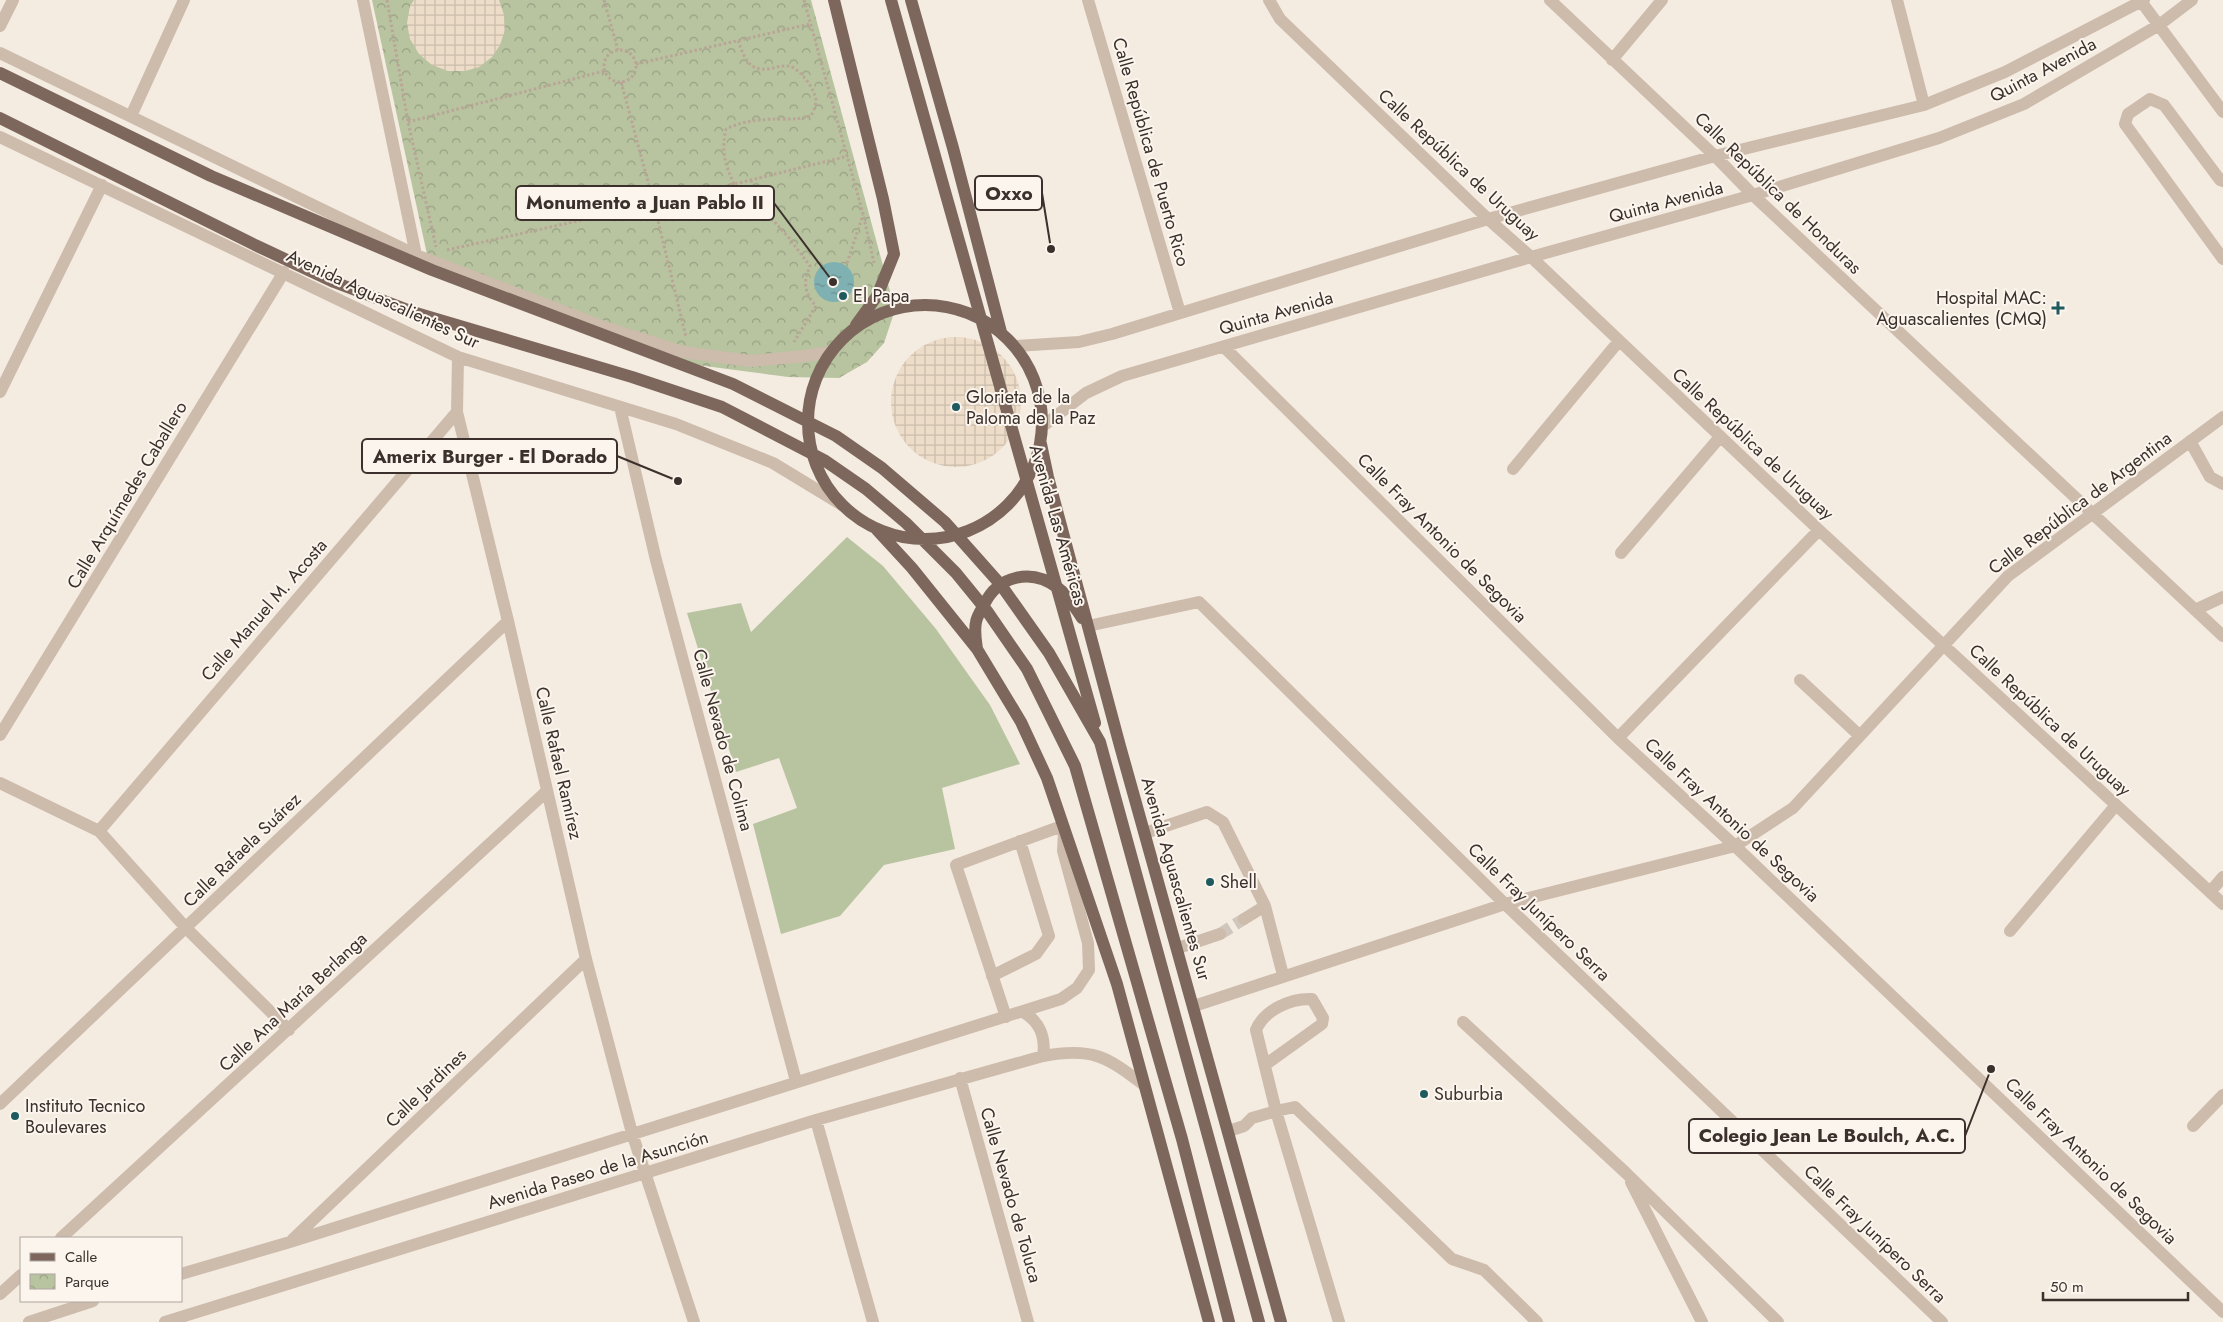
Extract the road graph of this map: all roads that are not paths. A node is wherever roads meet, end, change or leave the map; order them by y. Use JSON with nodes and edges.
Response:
{"nodes":[{"id":1,"x":13,"y":0,"type":"edge"},
{"id":2,"x":184,"y":0,"type":"edge"},
{"id":3,"x":363,"y":0,"type":"edge"},
{"id":4,"x":834,"y":0,"type":"edge"},
{"id":5,"x":891,"y":0,"type":"edge"},
{"id":6,"x":911,"y":0,"type":"edge"},
{"id":7,"x":1088,"y":0,"type":"edge"},
{"id":8,"x":1269,"y":0,"type":"edge"},
{"id":9,"x":1550,"y":0,"type":"edge"},
{"id":10,"x":1662,"y":0,"type":"edge"},
{"id":11,"x":1897,"y":0,"type":"edge"},
{"id":12,"x":2192,"y":0,"type":"edge"},
{"id":13,"x":2142,"y":1,"type":"edge"},
{"id":14,"x":2159,"y":25,"type":"junction"},
{"id":15,"x":0,"y":26,"type":"edge"},
{"id":16,"x":0,"y":53,"type":"edge"},
{"id":17,"x":1612,"y":60,"type":"junction"},
{"id":18,"x":0,"y":74,"type":"edge"},
{"id":19,"x":1924,"y":106,"type":"junction"},
{"id":20,"x":2223,"y":112,"type":"edge"},
{"id":21,"x":130,"y":116,"type":"junction"},
{"id":22,"x":0,"y":118,"type":"edge"},
{"id":23,"x":0,"y":136,"type":"edge"},
{"id":24,"x":1715,"y":156,"type":"junction"},
{"id":25,"x":2223,"y":181,"type":"edge"},
{"id":26,"x":102,"y":185,"type":"junction"},
{"id":27,"x":1754,"y":196,"type":"junction"},
{"id":28,"x":1488,"y":219,"type":"junction"},
{"id":29,"x":416,"y":255,"type":"junction"},
{"id":30,"x":1531,"y":257,"type":"junction"},
{"id":31,"x":2223,"y":259,"type":"edge"},
{"id":32,"x":284,"y":272,"type":"junction"},
{"id":33,"x":1180,"y":313,"type":"junction"},
{"id":34,"x":854,"y":328,"type":"junction"},
{"id":35,"x":1001,"y":332,"type":"junction"},
{"id":36,"x":1619,"y":341,"type":"junction"},
{"id":37,"x":1015,"y":346,"type":"junction"},
{"id":38,"x":1224,"y":347,"type":"junction"},
{"id":39,"x":830,"y":352,"type":"junction"},
{"id":40,"x":458,"y":357,"type":"junction"},
{"id":41,"x":0,"y":392,"type":"edge"},
{"id":42,"x":620,"y":407,"type":"junction"},
{"id":43,"x":457,"y":412,"type":"junction"},
{"id":44,"x":2223,"y":416,"type":"edge"},
{"id":45,"x":1043,"y":426,"type":"junction"},
{"id":46,"x":1720,"y":437,"type":"junction"},
{"id":47,"x":2190,"y":442,"type":"junction"},
{"id":48,"x":1041,"y":444,"type":"junction"},
{"id":49,"x":1513,"y":469,"type":"dead end"},
{"id":50,"x":2223,"y":484,"type":"edge"},
{"id":51,"x":842,"y":505,"type":"junction"},
{"id":52,"x":2092,"y":512,"type":"junction"},
{"id":53,"x":877,"y":530,"type":"junction"},
{"id":54,"x":1819,"y":530,"type":"junction"},
{"id":55,"x":1621,"y":552,"type":"dead end"},
{"id":56,"x":2223,"y":597,"type":"edge"},
{"id":57,"x":2195,"y":610,"type":"junction"},
{"id":58,"x":508,"y":621,"type":"junction"},
{"id":59,"x":1088,"y":626,"type":"junction"},
{"id":60,"x":2223,"y":636,"type":"edge"},
{"id":61,"x":1943,"y":645,"type":"junction"},
{"id":62,"x":977,"y":650,"type":"junction"},
{"id":63,"x":1800,"y":680,"type":"dead end"},
{"id":64,"x":0,"y":735,"type":"edge"},
{"id":65,"x":1860,"y":736,"type":"junction"},
{"id":66,"x":1618,"y":738,"type":"junction"},
{"id":67,"x":1100,"y":742,"type":"junction"},
{"id":68,"x":0,"y":783,"type":"edge"},
{"id":69,"x":547,"y":791,"type":"junction"},
{"id":70,"x":2116,"y":804,"type":"junction"},
{"id":71,"x":1063,"y":828,"type":"junction"},
{"id":72,"x":99,"y":831,"type":"junction"},
{"id":73,"x":1144,"y":833,"type":"junction"},
{"id":74,"x":1020,"y":841,"type":"junction"},
{"id":75,"x":1735,"y":846,"type":"junction"},
{"id":76,"x":2223,"y":877,"type":"edge"},
{"id":77,"x":2210,"y":892,"type":"junction"},
{"id":78,"x":1505,"y":904,"type":"junction"},
{"id":79,"x":2223,"y":904,"type":"edge"},
{"id":80,"x":1265,"y":906,"type":"junction"},
{"id":81,"x":1244,"y":919,"type":"tunnel mouth"},
{"id":82,"x":186,"y":928,"type":"junction"},
{"id":83,"x":2010,"y":931,"type":"dead end"},
{"id":84,"x":1220,"y":934,"type":"tunnel mouth"},
{"id":85,"x":1178,"y":948,"type":"junction"},
{"id":86,"x":586,"y":959,"type":"junction"},
{"id":87,"x":1283,"y":975,"type":"junction"},
{"id":88,"x":992,"y":976,"type":"junction"},
{"id":89,"x":1194,"y":1006,"type":"junction"},
{"id":90,"x":1023,"y":1012,"type":"junction"},
{"id":91,"x":1006,"y":1017,"type":"junction"},
{"id":92,"x":1463,"y":1022,"type":"dead end"},
{"id":93,"x":289,"y":1030,"type":"junction"},
{"id":94,"x":1043,"y":1056,"type":"junction"},
{"id":95,"x":1265,"y":1064,"type":"junction"},
{"id":96,"x":960,"y":1078,"type":"junction"},
{"id":97,"x":796,"y":1082,"type":"junction"},
{"id":98,"x":1144,"y":1084,"type":"junction"},
{"id":99,"x":2223,"y":1095,"type":"edge"},
{"id":100,"x":0,"y":1104,"type":"edge"},
{"id":101,"x":1276,"y":1110,"type":"junction"},
{"id":102,"x":816,"y":1120,"type":"junction"},
{"id":103,"x":2193,"y":1126,"type":"dead end"},
{"id":104,"x":1229,"y":1131,"type":"junction"},
{"id":105,"x":632,"y":1133,"type":"junction"},
{"id":106,"x":1626,"y":1173,"type":"junction"},
{"id":107,"x":645,"y":1174,"type":"junction"},
{"id":108,"x":62,"y":1237,"type":"edge"},
{"id":109,"x":290,"y":1242,"type":"junction"},
{"id":110,"x":182,"y":1274,"type":"edge"},
{"id":111,"x":20,"y":1276,"type":"edge"},
{"id":112,"x":0,"y":1294,"type":"edge"},
{"id":113,"x":89,"y":1302,"type":"edge"},
{"id":114,"x":2223,"y":1312,"type":"edge"},
{"id":115,"x":29,"y":1322,"type":"edge"},
{"id":116,"x":164,"y":1322,"type":"edge"},
{"id":117,"x":694,"y":1322,"type":"edge"},
{"id":118,"x":873,"y":1322,"type":"edge"},
{"id":119,"x":1028,"y":1322,"type":"edge"},
{"id":120,"x":1209,"y":1322,"type":"edge"},
{"id":121,"x":1229,"y":1322,"type":"edge"},
{"id":122,"x":1259,"y":1322,"type":"edge"},
{"id":123,"x":1281,"y":1322,"type":"edge"},
{"id":124,"x":1339,"y":1322,"type":"edge"},
{"id":125,"x":1537,"y":1322,"type":"edge"},
{"id":126,"x":1702,"y":1322,"type":"edge"},
{"id":127,"x":1778,"y":1322,"type":"edge"},
{"id":128,"x":1942,"y":1322,"type":"edge"}],
"edges":[{"from":1,"to":15,"type":"street"},
{"from":2,"to":21,"type":"street"},
{"from":3,"to":29,"type":"street"},
{"from":4,"to":34,"type":"main road","name":"Avenida Aguascalientes Sur"},
{"from":5,"to":67,"type":"main road","name":"Avenida Las Américas"},
{"from":6,"to":35,"type":"main road"},
{"from":7,"to":33,"type":"street","name":"Calle República de Puerto Rico"},
{"from":8,"to":28,"type":"street","name":"Calle República de Uruguay"},
{"from":9,"to":17,"type":"street","name":"Calle República de Honduras"},
{"from":10,"to":17,"type":"street"},
{"from":11,"to":19,"type":"street"},
{"from":12,"to":14,"type":"street","name":"Quinta Avenida"},
{"from":13,"to":14,"type":"street"},
{"from":13,"to":19,"type":"street","name":"Quinta Avenida"},
{"from":14,"to":20,"type":"street"},
{"from":14,"to":27,"type":"street","name":"Quinta Avenida"},
{"from":16,"to":21,"type":"street"},
{"from":17,"to":24,"type":"street","name":"Calle República de Honduras"},
{"from":18,"to":67,"type":"main road","name":"Avenida Aguascalientes Sur"},
{"from":19,"to":24,"type":"street","name":"Quinta Avenida"},
{"from":21,"to":29,"type":"street"},
{"from":22,"to":121,"type":"main road","name":"Avenida Aguascalientes Sur"},
{"from":23,"to":26,"type":"street","name":"Avenida Aguascalientes Sur"},
{"from":24,"to":27,"type":"street","name":"Calle República de Honduras"},
{"from":24,"to":28,"type":"street","name":"Quinta Avenida"},
{"from":25,"to":31,"type":"street"},
{"from":26,"to":32,"type":"street","name":"Avenida Aguascalientes Sur"},
{"from":26,"to":41,"type":"street"},
{"from":27,"to":30,"type":"street","name":"Quinta Avenida"},
{"from":27,"to":52,"type":"street","name":"Calle República de Honduras"},
{"from":28,"to":30,"type":"street","name":"Calle República de Uruguay"},
{"from":28,"to":33,"type":"street","name":"Quinta Avenida"},
{"from":29,"to":39,"type":"street"},
{"from":30,"to":36,"type":"street","name":"Calle República de Uruguay"},
{"from":30,"to":38,"type":"street","name":"Quinta Avenida"},
{"from":32,"to":40,"type":"street","name":"Avenida Aguascalientes Sur"},
{"from":32,"to":64,"type":"street","name":"Calle Arquímedes Caballero"},
{"from":33,"to":37,"type":"street","name":"Quinta Avenida"},
{"from":34,"to":35,"type":"main road","name":"Avenida Aguascalientes Sur"},
{"from":34,"to":39,"type":"main road","name":"Avenida Aguascalientes Sur"},
{"from":35,"to":37,"type":"main road","name":"Avenida Aguascalientes Sur"},
{"from":36,"to":46,"type":"street","name":"Calle República de Uruguay"},
{"from":36,"to":49,"type":"street"},
{"from":37,"to":45,"type":"main road","name":"Avenida Aguascalientes Sur"},
{"from":38,"to":45,"type":"street","name":"Quinta Avenida"},
{"from":38,"to":66,"type":"street","name":"Calle Fray Antonio de Segovia"},
{"from":39,"to":51,"type":"main road","name":"Avenida Aguascalientes Sur"},
{"from":40,"to":42,"type":"street","name":"Avenida Aguascalientes Sur"},
{"from":40,"to":43,"type":"street","name":"Calle Rafael Ramírez"},
{"from":42,"to":51,"type":"street","name":"Avenida Aguascalientes Sur"},
{"from":42,"to":97,"type":"street","name":"Calle Nevado de Colima"},
{"from":43,"to":58,"type":"street","name":"Calle Rafael Ramírez"},
{"from":43,"to":72,"type":"street","name":"Calle Manuel M. Acosta"},
{"from":44,"to":47,"type":"street","name":"Calle República de Argentina"},
{"from":45,"to":48,"type":"main road","name":"Avenida Aguascalientes Sur"},
{"from":46,"to":54,"type":"street","name":"Calle República de Uruguay"},
{"from":46,"to":55,"type":"street"},
{"from":47,"to":50,"type":"street"},
{"from":47,"to":52,"type":"street","name":"Calle República de Argentina"},
{"from":48,"to":53,"type":"main road","name":"Avenida Aguascalientes Sur"},
{"from":48,"to":59,"type":"main road","name":"Avenida Aguascalientes Sur"},
{"from":51,"to":53,"type":"main road","name":"Avenida Aguascalientes Sur"},
{"from":52,"to":57,"type":"street","name":"Calle República de Honduras"},
{"from":52,"to":61,"type":"street","name":"Calle República de Argentina"},
{"from":53,"to":62,"type":"main road"},
{"from":54,"to":61,"type":"street","name":"Calle República de Uruguay"},
{"from":54,"to":66,"type":"street"},
{"from":56,"to":57,"type":"street"},
{"from":57,"to":60,"type":"street","name":"Calle República de Honduras"},
{"from":58,"to":69,"type":"street","name":"Calle Rafael Ramírez"},
{"from":58,"to":82,"type":"street","name":"Calle Rafaela Suárez"},
{"from":59,"to":62,"type":"main road"},
{"from":59,"to":73,"type":"main road","name":"Avenida Aguascalientes Sur"},
{"from":59,"to":78,"type":"street","name":"Calle Fray Junípero Serra"},
{"from":61,"to":65,"type":"street","name":"Calle República de Argentina"},
{"from":61,"to":70,"type":"street","name":"Calle República de Uruguay"},
{"from":62,"to":71,"type":"main road"},
{"from":63,"to":65,"type":"street"},
{"from":65,"to":75,"type":"street","name":"Calle República de Argentina"},
{"from":66,"to":75,"type":"street","name":"Calle Fray Antonio de Segovia"},
{"from":67,"to":122,"type":"main road","name":"Avenida Aguascalientes Sur"},
{"from":68,"to":72,"type":"street"},
{"from":69,"to":86,"type":"street","name":"Calle Rafael Ramírez"},
{"from":69,"to":93,"type":"street","name":"Calle Ana María Berlanga"},
{"from":70,"to":77,"type":"street","name":"Calle República de Uruguay"},
{"from":70,"to":83,"type":"street"},
{"from":71,"to":74,"type":"street"},
{"from":71,"to":90,"type":"street","name":"Avenida Paseo de la Asunción"},
{"from":71,"to":98,"type":"main road"},
{"from":72,"to":82,"type":"street"},
{"from":73,"to":80,"type":"street"},
{"from":73,"to":85,"type":"main road","name":"Avenida Aguascalientes Sur"},
{"from":74,"to":88,"type":"street"},
{"from":74,"to":88,"type":"street"},
{"from":75,"to":78,"type":"street","name":"Calle República de Argentina"},
{"from":75,"to":114,"type":"street","name":"Calle Fray Antonio de Segovia"},
{"from":76,"to":77,"type":"street"},
{"from":77,"to":79,"type":"street","name":"Calle República de Uruguay"},
{"from":78,"to":87,"type":"street","name":"Calle República de Argentina"},
{"from":78,"to":128,"type":"street","name":"Calle Fray Junípero Serra"},
{"from":80,"to":81,"type":"street"},
{"from":80,"to":87,"type":"street"},
{"from":82,"to":93,"type":"street"},
{"from":82,"to":100,"type":"street","name":"Calle Rafaela Suárez"},
{"from":84,"to":85,"type":"street"},
{"from":85,"to":89,"type":"main road","name":"Avenida Aguascalientes Sur"},
{"from":86,"to":105,"type":"street","name":"Calle Rafael Ramírez"},
{"from":86,"to":109,"type":"street","name":"Calle Jardines"},
{"from":87,"to":89,"type":"street","name":"Calle República de Argentina"},
{"from":88,"to":91,"type":"street"},
{"from":89,"to":104,"type":"main road","name":"Avenida Aguascalientes Sur"},
{"from":90,"to":91,"type":"street","name":"Avenida Paseo de la Asunción"},
{"from":90,"to":94,"type":"street"},
{"from":91,"to":97,"type":"street","name":"Avenida Paseo de la Asunción"},
{"from":92,"to":106,"type":"street"},
{"from":93,"to":108,"type":"street","name":"Calle Ana María Berlanga"},
{"from":94,"to":96,"type":"street","name":"Avenida Paseo de la Asunción"},
{"from":94,"to":98,"type":"street","name":"Avenida Paseo de la Asunción"},
{"from":95,"to":95,"type":"street"},
{"from":95,"to":101,"type":"street"},
{"from":96,"to":102,"type":"street","name":"Avenida Paseo de la Asunción"},
{"from":96,"to":119,"type":"street","name":"Calle Nevado de Toluca"},
{"from":97,"to":105,"type":"street","name":"Avenida Paseo de la Asunción"},
{"from":98,"to":120,"type":"main road"},
{"from":99,"to":103,"type":"street"},
{"from":101,"to":104,"type":"street"},
{"from":101,"to":124,"type":"street"},
{"from":101,"to":125,"type":"street"},
{"from":102,"to":107,"type":"street","name":"Avenida Paseo de la Asunción"},
{"from":102,"to":118,"type":"street"},
{"from":104,"to":123,"type":"main road","name":"Avenida Aguascalientes Sur"},
{"from":105,"to":107,"type":"street","name":"Calle Rafael Ramírez"},
{"from":105,"to":109,"type":"street","name":"Avenida Paseo de la Asunción"},
{"from":106,"to":126,"type":"street"},
{"from":106,"to":127,"type":"street"},
{"from":107,"to":116,"type":"street","name":"Avenida Paseo de la Asunción"},
{"from":107,"to":117,"type":"street","name":"Calle Rafael Ramírez"},
{"from":109,"to":110,"type":"street","name":"Avenida Paseo de la Asunción"},
{"from":111,"to":112,"type":"street"},
{"from":113,"to":115,"type":"street"}]}
